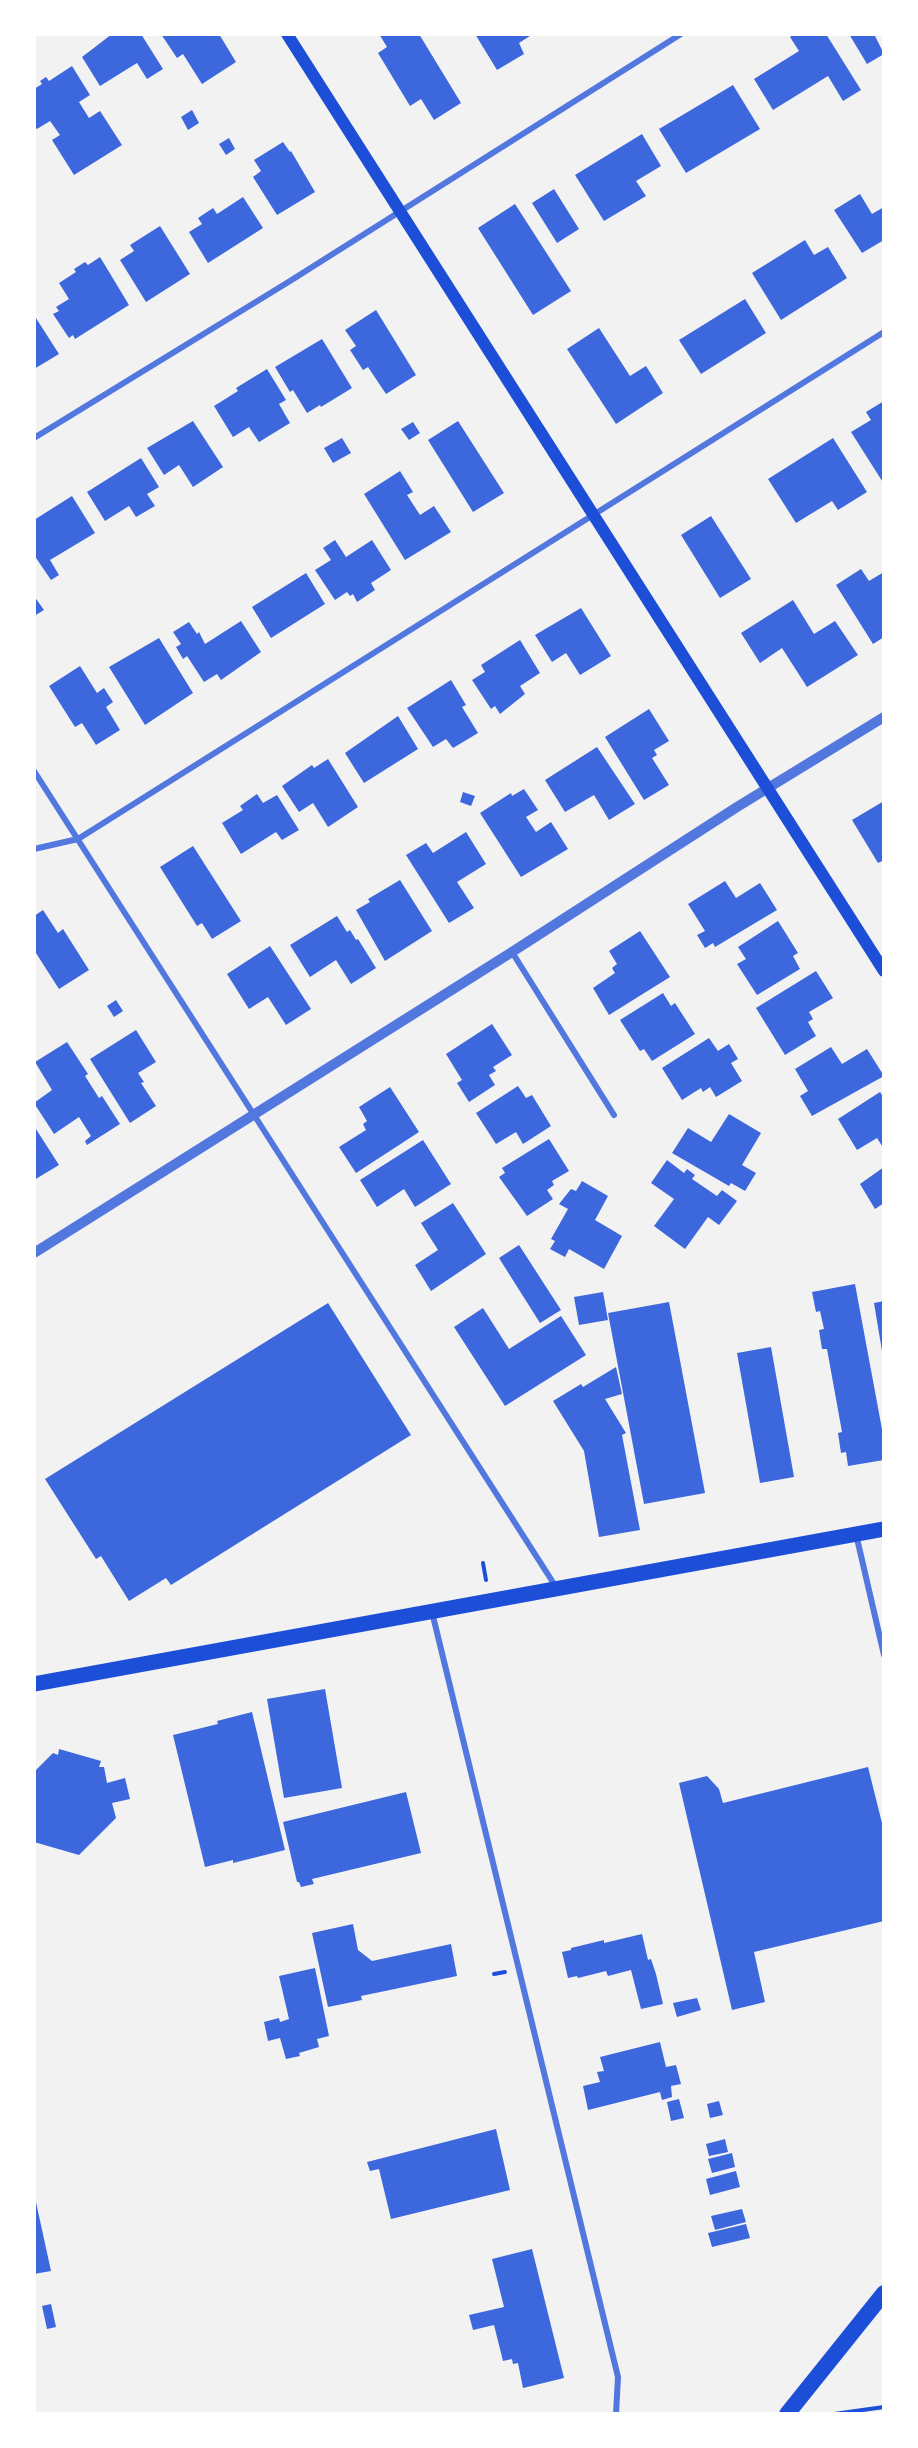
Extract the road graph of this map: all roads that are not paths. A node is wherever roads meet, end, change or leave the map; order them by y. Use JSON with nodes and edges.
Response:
{"nodes":[{"id":1,"x":287,"y":34,"type":"edge"},
{"id":2,"x":681,"y":34,"type":"edge"},
{"id":3,"x":399,"y":211,"type":"junction"},
{"id":4,"x":884,"y":332,"type":"edge"},
{"id":5,"x":34,"y":438,"type":"edge"},
{"id":6,"x":592,"y":514,"type":"junction"},
{"id":7,"x":884,"y":717,"type":"edge"},
{"id":8,"x":34,"y":771,"type":"edge"},
{"id":9,"x":767,"y":788,"type":"junction"},
{"id":10,"x":78,"y":839,"type":"junction"},
{"id":11,"x":34,"y":849,"type":"edge"},
{"id":12,"x":512,"y":952,"type":"junction"},
{"id":13,"x":884,"y":971,"type":"edge"},
{"id":14,"x":255,"y":1114,"type":"junction"},
{"id":15,"x":615,"y":1115,"type":"dead end"},
{"id":16,"x":34,"y":1253,"type":"edge"},
{"id":17,"x":884,"y":1529,"type":"edge"},
{"id":18,"x":856,"y":1534,"type":"junction"},
{"id":19,"x":557,"y":1589,"type":"junction"},
{"id":20,"x":432,"y":1612,"type":"junction"},
{"id":21,"x":884,"y":1654,"type":"edge"},
{"id":22,"x":34,"y":1684,"type":"edge"},
{"id":23,"x":884,"y":2293,"type":"edge"},
{"id":24,"x":616,"y":2414,"type":"edge"},
{"id":25,"x":787,"y":2414,"type":"edge"}],
"edges":[{"from":1,"to":3,"type":"main road"},
{"from":2,"to":3,"type":"street"},
{"from":3,"to":5,"type":"street"},
{"from":3,"to":6,"type":"main road"},
{"from":4,"to":6,"type":"street"},
{"from":6,"to":9,"type":"main road"},
{"from":6,"to":10,"type":"street"},
{"from":7,"to":9,"type":"street"},
{"from":8,"to":10,"type":"street"},
{"from":9,"to":12,"type":"street"},
{"from":9,"to":13,"type":"main road"},
{"from":10,"to":11,"type":"street"},
{"from":10,"to":14,"type":"street"},
{"from":12,"to":14,"type":"street"},
{"from":12,"to":15,"type":"street"},
{"from":14,"to":16,"type":"street"},
{"from":14,"to":19,"type":"street"},
{"from":17,"to":18,"type":"main road"},
{"from":18,"to":19,"type":"main road"},
{"from":18,"to":21,"type":"street"},
{"from":19,"to":20,"type":"main road"},
{"from":20,"to":22,"type":"main road"},
{"from":20,"to":24,"type":"street"},
{"from":23,"to":25,"type":"highway"}]}
